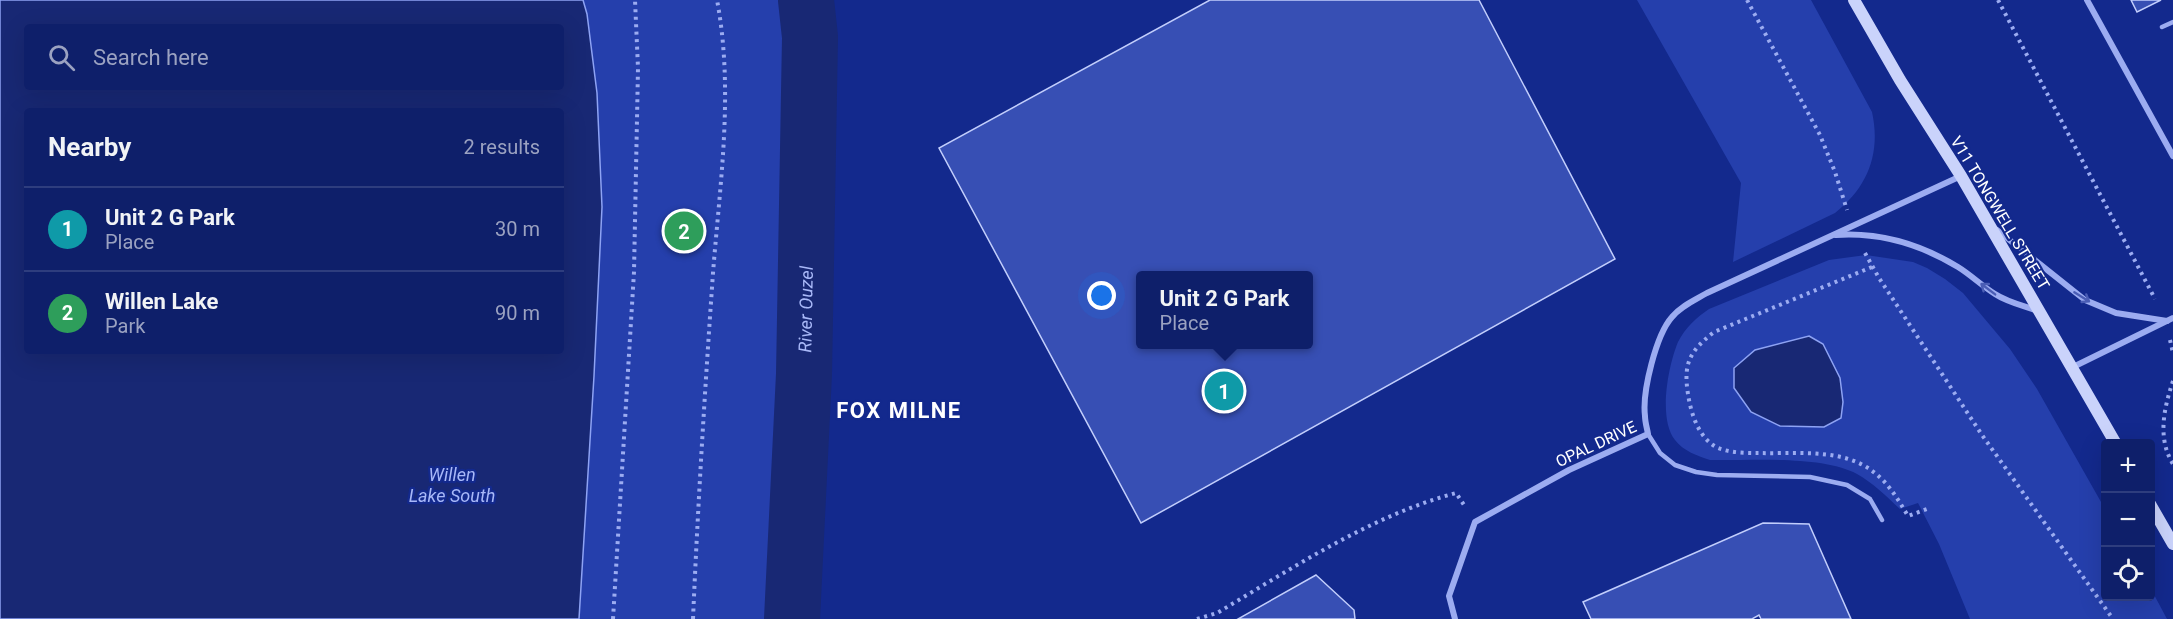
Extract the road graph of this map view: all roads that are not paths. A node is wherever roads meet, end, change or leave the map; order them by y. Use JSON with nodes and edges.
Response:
{"nodes":[{"id":1,"x":1854,"y":0,"type":"edge"},
{"id":2,"x":2087,"y":0,"type":"edge"},
{"id":3,"x":2173,"y":22,"type":"edge"},
{"id":4,"x":2163,"y":27,"type":"dead end"},
{"id":5,"x":2173,"y":156,"type":"edge"},
{"id":6,"x":1961,"y":176,"type":"junction"},
{"id":7,"x":1987,"y":222,"type":"junction"},
{"id":8,"x":1832,"y":235,"type":"junction"},
{"id":9,"x":2041,"y":312,"type":"junction"},
{"id":10,"x":2170,"y":320,"type":"edge"},
{"id":11,"x":2073,"y":367,"type":"junction"},
{"id":12,"x":1648,"y":434,"type":"junction"},
{"id":13,"x":2113,"y":439,"type":"edge"},
{"id":14,"x":2155,"y":511,"type":"edge"},
{"id":15,"x":1882,"y":520,"type":"dead end"},
{"id":16,"x":2173,"y":544,"type":"edge"},
{"id":17,"x":1455,"y":619,"type":"edge"}],
"edges":[{"from":1,"to":6,"type":"street","name":"V11 TONGWELL STREET"},
{"from":2,"to":5,"type":"street"},
{"from":3,"to":4,"type":"lane"},
{"from":6,"to":7,"type":"street","name":"V11 TONGWELL STREET"},
{"from":6,"to":8,"type":"street","name":"OPAL DRIVE"},
{"from":7,"to":9,"type":"street","name":"V11 TONGWELL STREET"},
{"from":7,"to":10,"type":"street","one_way":true},
{"from":9,"to":8,"type":"street","one_way":true},
{"from":8,"to":12,"type":"street","name":"OPAL DRIVE"},
{"from":9,"to":11,"type":"street","name":"V11 TONGWELL STREET"},
{"from":10,"to":11,"type":"street"},
{"from":11,"to":13,"type":"street","name":"V11 TONGWELL STREET"},
{"from":12,"to":15,"type":"lane"},
{"from":12,"to":17,"type":"street","name":"OPAL DRIVE"},
{"from":14,"to":16,"type":"street"}]}
